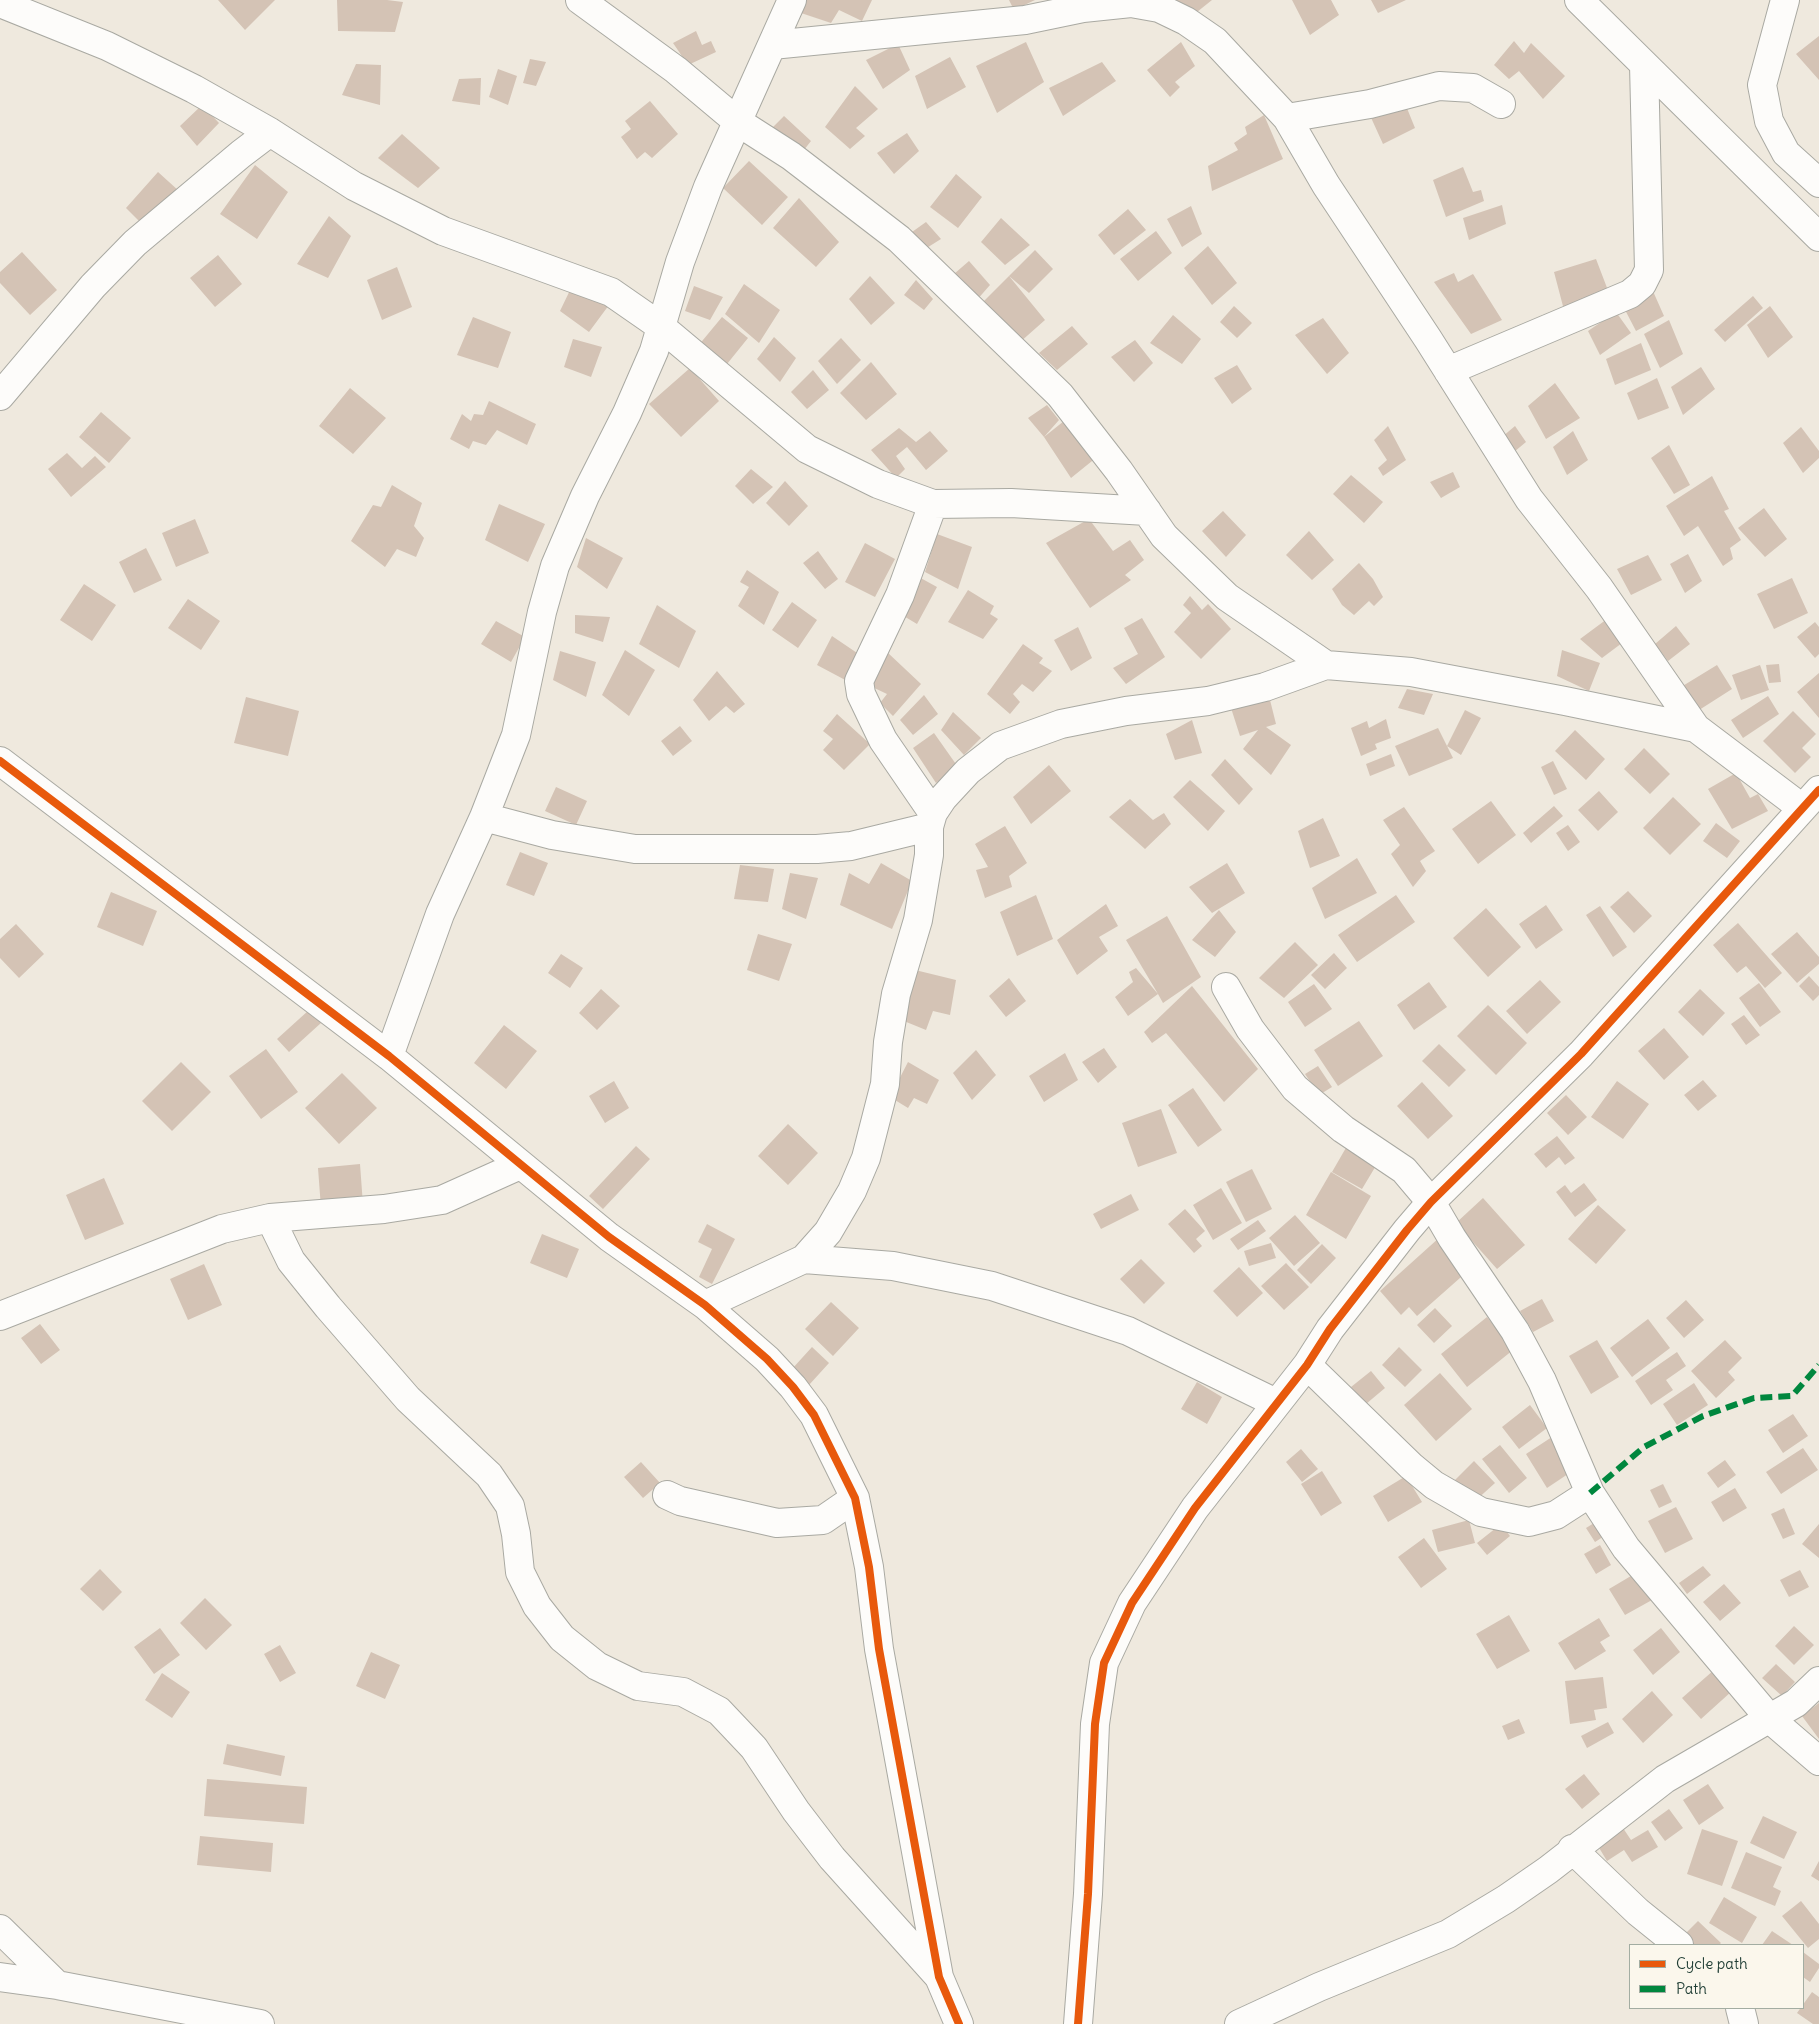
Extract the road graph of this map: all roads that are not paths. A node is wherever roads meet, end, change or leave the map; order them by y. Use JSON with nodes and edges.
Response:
{"nodes":[{"id":1,"x":580,"y":0,"type":"edge"},
{"id":2,"x":792,"y":0,"type":"edge"},
{"id":3,"x":1579,"y":0,"type":"edge"},
{"id":4,"x":1785,"y":0,"type":"edge"},
{"id":5,"x":0,"y":3,"type":"edge"},
{"id":6,"x":772,"y":45,"type":"junction"},
{"id":7,"x":1644,"y":65,"type":"junction"},
{"id":8,"x":1501,"y":104,"type":"dead end"},
{"id":9,"x":1287,"y":118,"type":"junction"},
{"id":10,"x":738,"y":122,"type":"junction"},
{"id":11,"x":270,"y":132,"type":"junction"},
{"id":12,"x":1819,"y":183,"type":"edge"},
{"id":13,"x":1819,"y":237,"type":"edge"},
{"id":14,"x":660,"y":326,"type":"junction"},
{"id":15,"x":1448,"y":371,"type":"junction"},
{"id":16,"x":0,"y":396,"type":"edge"},
{"id":17,"x":933,"y":504,"type":"junction"},
{"id":18,"x":1147,"y":512,"type":"junction"},
{"id":19,"x":1326,"y":665,"type":"junction"},
{"id":20,"x":1696,"y":728,"type":"junction"},
{"id":21,"x":0,"y":761,"type":"edge"},
{"id":22,"x":12,"y":781,"type":"edge"},
{"id":23,"x":1810,"y":799,"type":"edge"},
{"id":24,"x":484,"y":817,"type":"junction"},
{"id":25,"x":931,"y":820,"type":"junction"},
{"id":26,"x":1226,"y":987,"type":"dead end"},
{"id":27,"x":389,"y":1056,"type":"junction"},
{"id":28,"x":520,"y":1164,"type":"junction"},
{"id":29,"x":1431,"y":1202,"type":"junction"},
{"id":30,"x":270,"y":1218,"type":"junction"},
{"id":31,"x":804,"y":1258,"type":"junction"},
{"id":32,"x":705,"y":1305,"type":"junction"},
{"id":33,"x":0,"y":1316,"type":"edge"},
{"id":34,"x":1306,"y":1365,"type":"junction"},
{"id":35,"x":1276,"y":1403,"type":"junction"},
{"id":36,"x":1590,"y":1493,"type":"junction"},
{"id":37,"x":667,"y":1495,"type":"dead end"},
{"id":38,"x":855,"y":1498,"type":"junction"},
{"id":39,"x":1819,"y":1681,"type":"edge"},
{"id":40,"x":1770,"y":1719,"type":"junction"},
{"id":41,"x":1819,"y":1761,"type":"edge"},
{"id":42,"x":1572,"y":1849,"type":"junction"},
{"id":43,"x":0,"y":1929,"type":"edge"},
{"id":44,"x":1678,"y":1944,"type":"edge"},
{"id":45,"x":0,"y":1977,"type":"edge"},
{"id":46,"x":939,"y":1977,"type":"junction"},
{"id":47,"x":57,"y":1985,"type":"junction"},
{"id":48,"x":1740,"y":2009,"type":"edge"},
{"id":49,"x":260,"y":2024,"type":"edge"},
{"id":50,"x":959,"y":2024,"type":"edge"},
{"id":51,"x":1078,"y":2024,"type":"edge"},
{"id":52,"x":1239,"y":2024,"type":"edge"},
{"id":53,"x":1744,"y":2024,"type":"edge"}],
"edges":[{"from":1,"to":10,"type":"street"},
{"from":2,"to":6,"type":"street"},
{"from":3,"to":7,"type":"street"},
{"from":4,"to":12,"type":"street"},
{"from":5,"to":11,"type":"street"},
{"from":6,"to":9,"type":"street"},
{"from":6,"to":10,"type":"street"},
{"from":7,"to":13,"type":"street"},
{"from":7,"to":15,"type":"street"},
{"from":8,"to":9,"type":"street"},
{"from":9,"to":15,"type":"street"},
{"from":10,"to":14,"type":"street"},
{"from":10,"to":18,"type":"street"},
{"from":11,"to":14,"type":"street"},
{"from":11,"to":16,"type":"street"},
{"from":14,"to":17,"type":"street"},
{"from":14,"to":24,"type":"street"},
{"from":15,"to":20,"type":"street"},
{"from":17,"to":18,"type":"street"},
{"from":17,"to":25,"type":"street"},
{"from":18,"to":19,"type":"street"},
{"from":19,"to":20,"type":"street"},
{"from":19,"to":25,"type":"street"},
{"from":20,"to":23,"type":"street"},
{"from":21,"to":22,"type":"street"},
{"from":22,"to":27,"type":"street"},
{"from":23,"to":29,"type":"street"},
{"from":24,"to":25,"type":"street"},
{"from":24,"to":27,"type":"street"},
{"from":25,"to":31,"type":"street"},
{"from":26,"to":29,"type":"street"},
{"from":27,"to":28,"type":"street"},
{"from":28,"to":30,"type":"street"},
{"from":28,"to":32,"type":"street"},
{"from":29,"to":34,"type":"street"},
{"from":29,"to":36,"type":"street"},
{"from":30,"to":33,"type":"street"},
{"from":30,"to":46,"type":"street"},
{"from":31,"to":32,"type":"street"},
{"from":31,"to":35,"type":"street"},
{"from":32,"to":38,"type":"street"},
{"from":34,"to":35,"type":"street"},
{"from":34,"to":36,"type":"street"},
{"from":35,"to":51,"type":"street"},
{"from":36,"to":40,"type":"street"},
{"from":37,"to":38,"type":"street"},
{"from":38,"to":46,"type":"street"},
{"from":39,"to":40,"type":"street"},
{"from":40,"to":41,"type":"street"},
{"from":40,"to":42,"type":"street"},
{"from":42,"to":44,"type":"street"},
{"from":42,"to":52,"type":"street"},
{"from":43,"to":47,"type":"street"},
{"from":45,"to":47,"type":"street"},
{"from":46,"to":50,"type":"street"},
{"from":47,"to":49,"type":"street"},
{"from":48,"to":53,"type":"street"}]}
